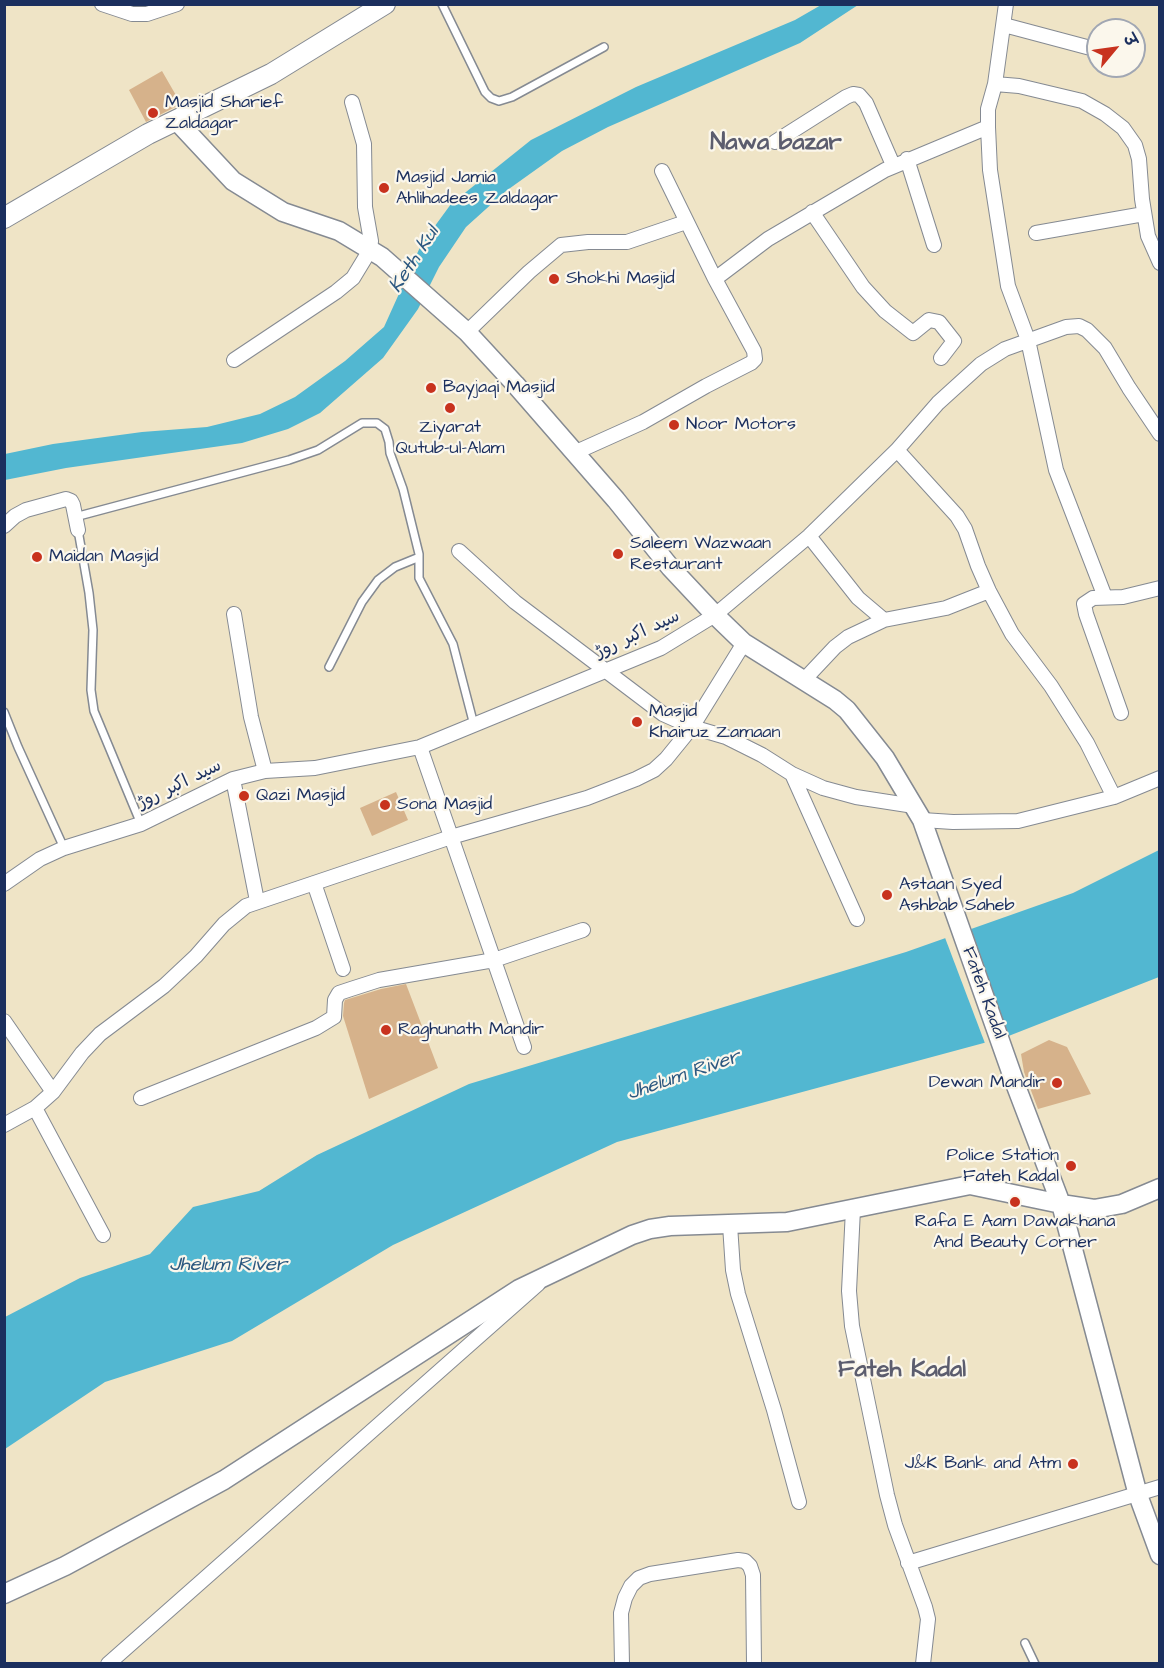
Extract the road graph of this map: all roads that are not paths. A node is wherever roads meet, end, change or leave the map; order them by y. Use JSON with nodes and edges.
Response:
{"nodes":[{"id":1,"x":102,"y":4,"type":"edge"},
{"id":2,"x":177,"y":4,"type":"edge"},
{"id":3,"x":385,"y":4,"type":"edge"},
{"id":4,"x":442,"y":4,"type":"edge"},
{"id":5,"x":1006,"y":4,"type":"edge"},
{"id":6,"x":1004,"y":25,"type":"junction"},
{"id":7,"x":604,"y":47,"type":"dead end"},
{"id":8,"x":1086,"y":47,"type":"edge"},
{"id":9,"x":995,"y":84,"type":"junction"},
{"id":10,"x":352,"y":102,"type":"dead end"},
{"id":11,"x":176,"y":120,"type":"junction"},
{"id":12,"x":988,"y":127,"type":"junction"},
{"id":13,"x":775,"y":142,"type":"dead end"},
{"id":14,"x":907,"y":159,"type":"junction"},
{"id":15,"x":893,"y":165,"type":"junction"},
{"id":16,"x":662,"y":171,"type":"dead end"},
{"id":17,"x":812,"y":212,"type":"junction"},
{"id":18,"x":1144,"y":214,"type":"junction"},
{"id":19,"x":4,"y":218,"type":"edge"},
{"id":20,"x":686,"y":222,"type":"junction"},
{"id":21,"x":1036,"y":233,"type":"dead end"},
{"id":22,"x":934,"y":245,"type":"dead end"},
{"id":23,"x":370,"y":250,"type":"junction"},
{"id":24,"x":1160,"y":263,"type":"edge"},
{"id":25,"x":715,"y":279,"type":"junction"},
{"id":26,"x":460,"y":326,"type":"junction"},
{"id":27,"x":1028,"y":340,"type":"junction"},
{"id":28,"x":941,"y":358,"type":"dead end"},
{"id":29,"x":234,"y":360,"type":"dead end"},
{"id":30,"x":1160,"y":434,"type":"edge"},
{"id":31,"x":897,"y":450,"type":"junction"},
{"id":32,"x":574,"y":453,"type":"junction"},
{"id":33,"x":76,"y":524,"type":"junction"},
{"id":34,"x":4,"y":526,"type":"edge"},
{"id":35,"x":809,"y":536,"type":"junction"},
{"id":36,"x":459,"y":551,"type":"dead end"},
{"id":37,"x":417,"y":558,"type":"junction"},
{"id":38,"x":1160,"y":588,"type":"edge"},
{"id":39,"x":989,"y":591,"type":"junction"},
{"id":40,"x":1105,"y":597,"type":"junction"},
{"id":41,"x":234,"y":614,"type":"dead end"},
{"id":42,"x":715,"y":615,"type":"junction"},
{"id":43,"x":884,"y":620,"type":"junction"},
{"id":44,"x":744,"y":643,"type":"junction"},
{"id":45,"x":329,"y":667,"type":"dead end"},
{"id":46,"x":607,"y":670,"type":"junction"},
{"id":47,"x":803,"y":681,"type":"junction"},
{"id":48,"x":4,"y":712,"type":"edge"},
{"id":49,"x":1121,"y":713,"type":"dead end"},
{"id":50,"x":474,"y":725,"type":"junction"},
{"id":51,"x":692,"y":727,"type":"junction"},
{"id":52,"x":420,"y":747,"type":"junction"},
{"id":53,"x":265,"y":771,"type":"junction"},
{"id":54,"x":792,"y":774,"type":"junction"},
{"id":55,"x":1160,"y":778,"type":"edge"},
{"id":56,"x":233,"y":779,"type":"junction"},
{"id":57,"x":1114,"y":797,"type":"junction"},
{"id":58,"x":918,"y":813,"type":"junction"},
{"id":59,"x":141,"y":824,"type":"junction"},
{"id":60,"x":451,"y":837,"type":"junction"},
{"id":61,"x":64,"y":848,"type":"junction"},
{"id":62,"x":314,"y":883,"type":"junction"},
{"id":63,"x":4,"y":884,"type":"edge"},
{"id":64,"x":257,"y":901,"type":"junction"},
{"id":65,"x":857,"y":919,"type":"dead end"},
{"id":66,"x":583,"y":930,"type":"dead end"},
{"id":67,"x":494,"y":960,"type":"junction"},
{"id":68,"x":343,"y":969,"type":"dead end"},
{"id":69,"x":4,"y":1020,"type":"edge"},
{"id":70,"x":524,"y":1047,"type":"dead end"},
{"id":71,"x":53,"y":1092,"type":"junction"},
{"id":72,"x":141,"y":1098,"type":"dead end"},
{"id":73,"x":35,"y":1108,"type":"junction"},
{"id":74,"x":4,"y":1125,"type":"edge"},
{"id":75,"x":1160,"y":1188,"type":"edge"},
{"id":76,"x":1061,"y":1204,"type":"junction"},
{"id":77,"x":853,"y":1209,"type":"junction"},
{"id":78,"x":730,"y":1225,"type":"junction"},
{"id":79,"x":103,"y":1235,"type":"dead end"},
{"id":80,"x":548,"y":1275,"type":"junction"},
{"id":81,"x":1160,"y":1487,"type":"edge"},
{"id":82,"x":1138,"y":1495,"type":"junction"},
{"id":83,"x":799,"y":1503,"type":"dead end"},
{"id":84,"x":1160,"y":1555,"type":"edge"},
{"id":85,"x":909,"y":1563,"type":"junction"},
{"id":86,"x":4,"y":1594,"type":"edge"},
{"id":87,"x":1025,"y":1643,"type":"dead end"},
{"id":88,"x":108,"y":1664,"type":"edge"},
{"id":89,"x":622,"y":1664,"type":"edge"},
{"id":90,"x":754,"y":1664,"type":"edge"},
{"id":91,"x":923,"y":1664,"type":"edge"},
{"id":92,"x":1035,"y":1664,"type":"edge"}],
"edges":[{"from":1,"to":2,"type":"street"},
{"from":3,"to":11,"type":"main road"},
{"from":4,"to":7,"type":"lane"},
{"from":5,"to":6,"type":"street"},
{"from":6,"to":8,"type":"street"},
{"from":6,"to":9,"type":"street"},
{"from":9,"to":12,"type":"street"},
{"from":9,"to":18,"type":"street"},
{"from":10,"to":23,"type":"street"},
{"from":11,"to":19,"type":"main road"},
{"from":11,"to":23,"type":"street","name":"Fateh Kadal"},
{"from":12,"to":14,"type":"street"},
{"from":12,"to":27,"type":"street"},
{"from":13,"to":15,"type":"street"},
{"from":14,"to":15,"type":"street"},
{"from":14,"to":22,"type":"street"},
{"from":15,"to":17,"type":"street"},
{"from":16,"to":20,"type":"street"},
{"from":17,"to":25,"type":"street"},
{"from":17,"to":28,"type":"street"},
{"from":18,"to":21,"type":"street"},
{"from":18,"to":24,"type":"street"},
{"from":20,"to":25,"type":"street"},
{"from":20,"to":26,"type":"street"},
{"from":23,"to":26,"type":"street","name":"Fateh Kadal"},
{"from":23,"to":29,"type":"street"},
{"from":25,"to":32,"type":"street"},
{"from":26,"to":32,"type":"street","name":"Fateh Kadal"},
{"from":27,"to":30,"type":"street","name":"سید اکبر روڑ"},
{"from":27,"to":31,"type":"street","name":"سید اکبر روڑ"},
{"from":27,"to":40,"type":"street"},
{"from":31,"to":35,"type":"street","name":"سید اکبر روڑ"},
{"from":31,"to":39,"type":"street"},
{"from":32,"to":42,"type":"street","name":"Fateh Kadal"},
{"from":33,"to":34,"type":"street"},
{"from":33,"to":37,"type":"lane"},
{"from":33,"to":59,"type":"lane"},
{"from":35,"to":42,"type":"street","name":"سید اکبر روڑ"},
{"from":35,"to":43,"type":"street"},
{"from":36,"to":46,"type":"street"},
{"from":37,"to":45,"type":"lane"},
{"from":37,"to":50,"type":"lane"},
{"from":38,"to":40,"type":"street"},
{"from":39,"to":43,"type":"street"},
{"from":39,"to":57,"type":"street"},
{"from":40,"to":49,"type":"street"},
{"from":41,"to":53,"type":"street"},
{"from":42,"to":44,"type":"street","name":"Fateh Kadal"},
{"from":42,"to":46,"type":"street","name":"سید اکبر روڑ"},
{"from":43,"to":47,"type":"street"},
{"from":44,"to":47,"type":"street","name":"Fateh Kadal"},
{"from":44,"to":51,"type":"street"},
{"from":46,"to":50,"type":"street","name":"سید اکبر روڑ"},
{"from":46,"to":51,"type":"street"},
{"from":47,"to":58,"type":"street","name":"Fateh Kadal"},
{"from":48,"to":61,"type":"lane"},
{"from":50,"to":52,"type":"street","name":"سید اکبر روڑ"},
{"from":51,"to":54,"type":"street"},
{"from":51,"to":60,"type":"street"},
{"from":52,"to":53,"type":"street","name":"سید اکبر روڑ"},
{"from":52,"to":60,"type":"street"},
{"from":53,"to":56,"type":"street","name":"سید اکبر روڑ"},
{"from":54,"to":58,"type":"street"},
{"from":54,"to":65,"type":"street"},
{"from":55,"to":57,"type":"street"},
{"from":56,"to":59,"type":"street","name":"سید اکبر روڑ"},
{"from":56,"to":64,"type":"street"},
{"from":57,"to":58,"type":"street"},
{"from":58,"to":76,"type":"street","name":"Fateh Kadal"},
{"from":59,"to":61,"type":"street","name":"سید اکبر روڑ"},
{"from":60,"to":62,"type":"street"},
{"from":60,"to":67,"type":"street"},
{"from":61,"to":63,"type":"street","name":"سید اکبر روڑ"},
{"from":62,"to":64,"type":"street"},
{"from":62,"to":68,"type":"street"},
{"from":64,"to":71,"type":"street"},
{"from":66,"to":67,"type":"street"},
{"from":67,"to":70,"type":"street"},
{"from":67,"to":72,"type":"street"},
{"from":69,"to":71,"type":"street"},
{"from":71,"to":73,"type":"street"},
{"from":73,"to":74,"type":"street"},
{"from":73,"to":79,"type":"street"},
{"from":75,"to":76,"type":"street"},
{"from":76,"to":77,"type":"street"},
{"from":76,"to":82,"type":"street","name":"Fateh Kadal"},
{"from":77,"to":78,"type":"street"},
{"from":77,"to":85,"type":"street"},
{"from":78,"to":80,"type":"street"},
{"from":78,"to":83,"type":"street"},
{"from":80,"to":86,"type":"street"},
{"from":80,"to":88,"type":"street"},
{"from":81,"to":82,"type":"street"},
{"from":82,"to":84,"type":"street","name":"Fateh Kadal"},
{"from":82,"to":85,"type":"street"},
{"from":85,"to":91,"type":"street"},
{"from":87,"to":92,"type":"lane"},
{"from":89,"to":90,"type":"street"}]}
